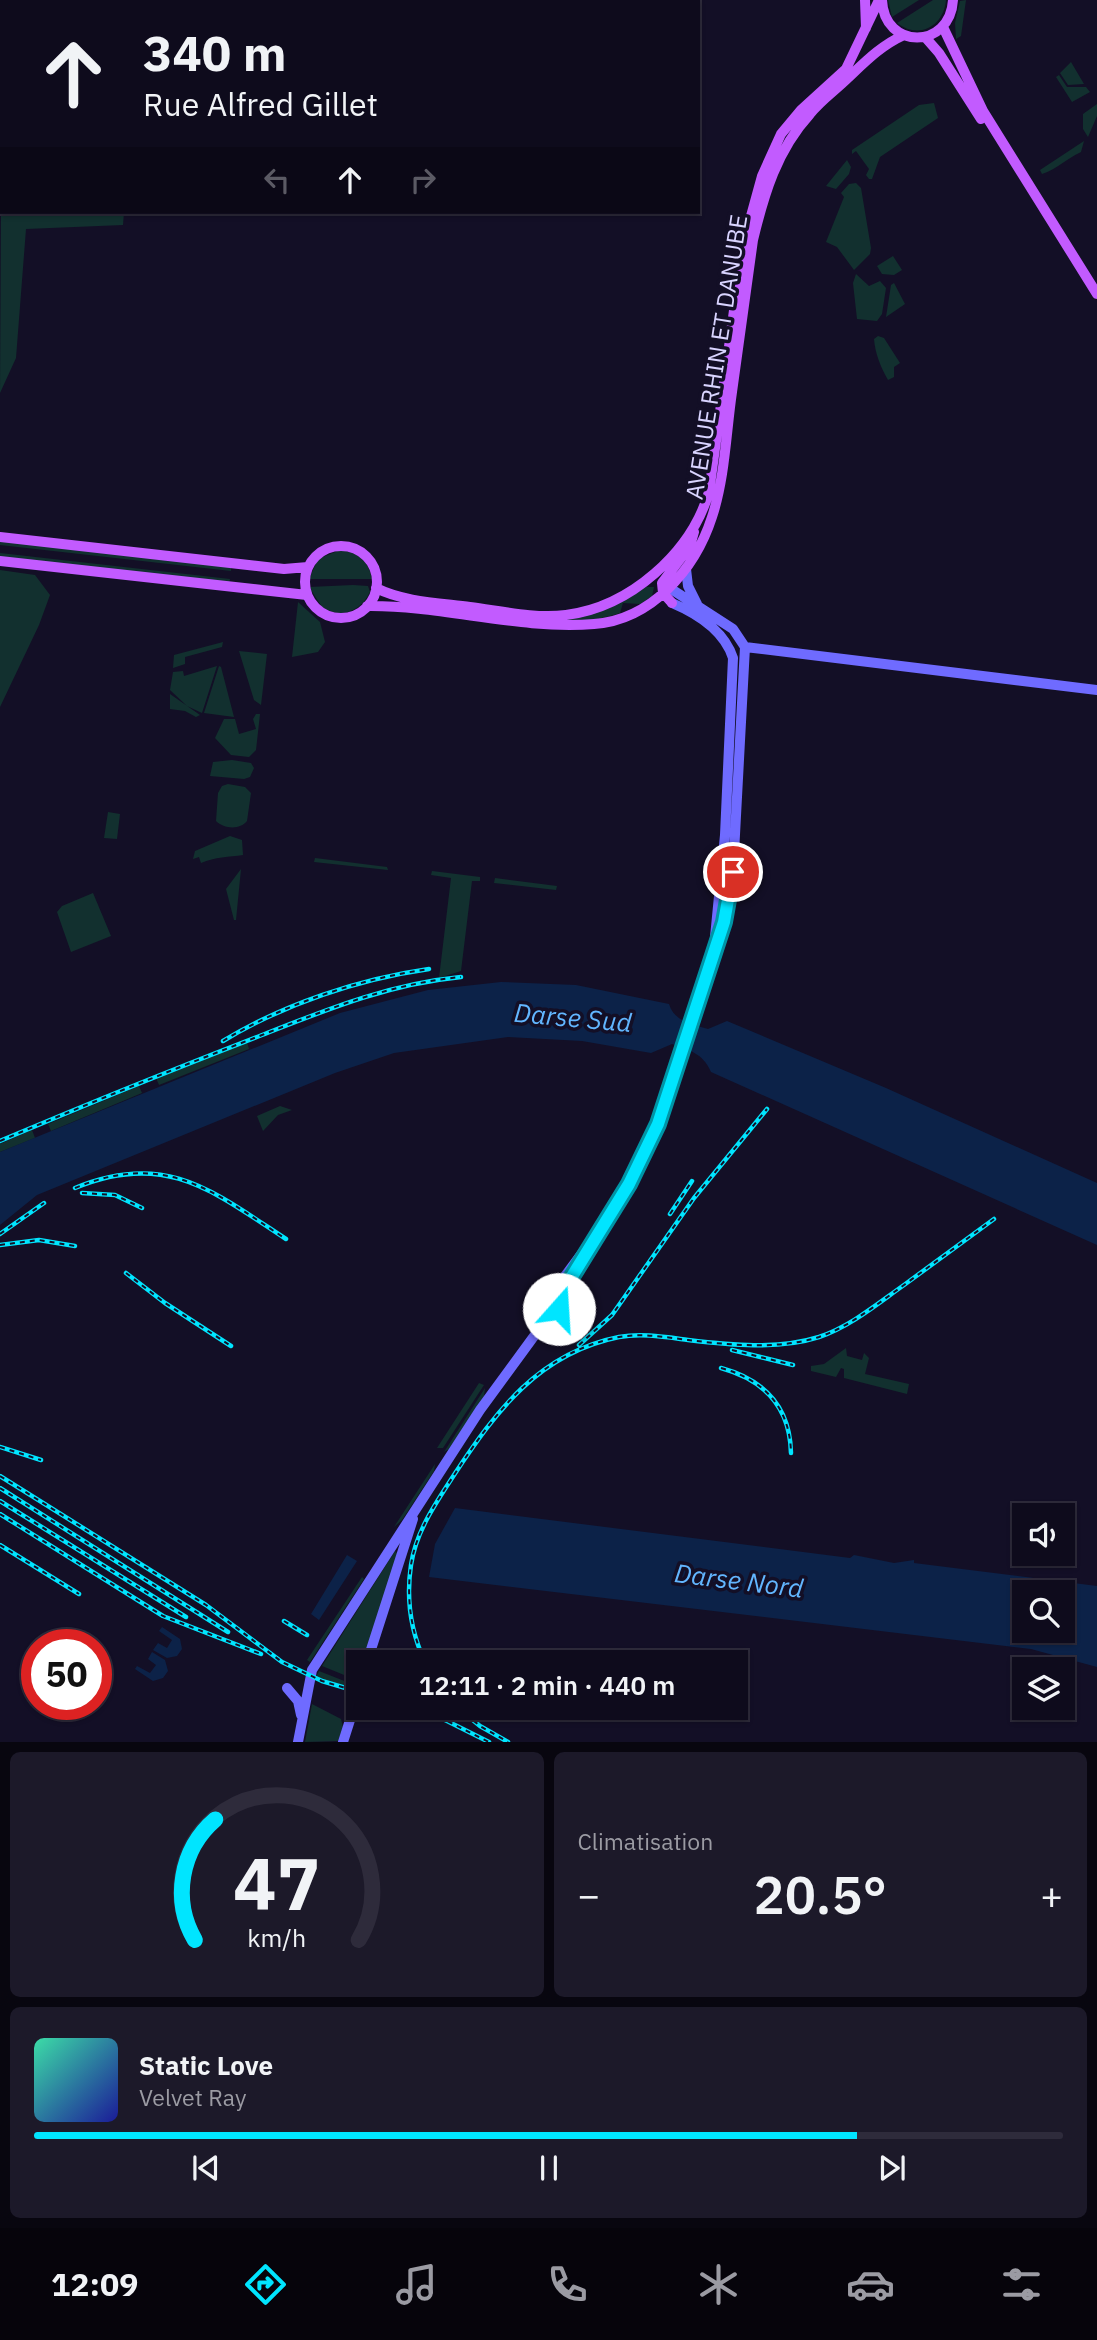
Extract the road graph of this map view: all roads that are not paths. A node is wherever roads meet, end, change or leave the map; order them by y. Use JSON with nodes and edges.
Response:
{"nodes":[{"id":1,"x":865,"y":0,"type":"edge"},
{"id":2,"x":880,"y":0,"type":"edge"},
{"id":3,"x":953,"y":0,"type":"edge"},
{"id":4,"x":943,"y":27,"type":"junction"},
{"id":5,"x":866,"y":28,"type":"junction"},
{"id":6,"x":904,"y":35,"type":"junction"},
{"id":7,"x":925,"y":37,"type":"junction"},
{"id":8,"x":1045,"y":214,"type":"junction"},
{"id":9,"x":1097,"y":295,"type":"edge"},
{"id":10,"x":695,"y":526,"type":"junction"},
{"id":11,"x":0,"y":537,"type":"edge"},
{"id":12,"x":0,"y":561,"type":"edge"},
{"id":13,"x":308,"y":567,"type":"junction"},
{"id":14,"x":686,"y":569,"type":"junction"},
{"id":15,"x":650,"y":576,"type":"junction"},
{"id":16,"x":376,"y":588,"type":"junction"},
{"id":17,"x":665,"y":588,"type":"junction"},
{"id":18,"x":307,"y":595,"type":"junction"},
{"id":19,"x":654,"y":603,"type":"junction"},
{"id":20,"x":672,"y":603,"type":"junction"},
{"id":21,"x":697,"y":604,"type":"junction"},
{"id":22,"x":367,"y":606,"type":"junction"},
{"id":23,"x":745,"y":647,"type":"junction"},
{"id":24,"x":1097,"y":690,"type":"edge"},
{"id":25,"x":731,"y":805,"type":"junction"},
{"id":26,"x":582,"y":1257,"type":"junction"},
{"id":27,"x":545,"y":1303,"type":"junction"},
{"id":28,"x":556,"y":1306,"type":"junction"},
{"id":29,"x":540,"y":1328,"type":"junction"},
{"id":30,"x":420,"y":1503,"type":"junction"},
{"id":31,"x":371,"y":1650,"type":"edge"},
{"id":32,"x":287,"y":1688,"type":"dead end"},
{"id":33,"x":302,"y":1720,"type":"junction"},
{"id":34,"x":350,"y":1720,"type":"edge"},
{"id":35,"x":298,"y":1741,"type":"edge"},
{"id":36,"x":343,"y":1741,"type":"edge"}],
"edges":[{"from":1,"to":5,"type":"main road"},
{"from":2,"to":5,"type":"main road","name":"AVENUE RHIN ET DANUBE"},
{"from":2,"to":6,"type":"main road"},
{"from":3,"to":4,"type":"main road"},
{"from":4,"to":7,"type":"main road"},
{"from":4,"to":8,"type":"main road"},
{"from":5,"to":10,"type":"main road","name":"AVENUE RHIN ET DANUBE"},
{"from":6,"to":7,"type":"main road"},
{"from":6,"to":14,"type":"main road","name":"AVENUE RHIN ET DANUBE"},
{"from":7,"to":8,"type":"main road"},
{"from":8,"to":9,"type":"main road"},
{"from":10,"to":15,"type":"main road"},
{"from":10,"to":17,"type":"main road","name":"AVENUE RHIN ET DANUBE"},
{"from":11,"to":13,"type":"main road"},
{"from":12,"to":18,"type":"main road"},
{"from":13,"to":16,"type":"main road"},
{"from":13,"to":18,"type":"main road"},
{"from":14,"to":17,"type":"main road","name":"AVENUE RHIN ET DANUBE"},
{"from":14,"to":21,"type":"main road"},
{"from":15,"to":16,"type":"main road"},
{"from":15,"to":17,"type":"main road"},
{"from":16,"to":22,"type":"main road"},
{"from":17,"to":19,"type":"main road"},
{"from":17,"to":20,"type":"main road"},
{"from":17,"to":21,"type":"main road"},
{"from":18,"to":22,"type":"main road"},
{"from":19,"to":20,"type":"main road"},
{"from":19,"to":22,"type":"main road"},
{"from":20,"to":25,"type":"main road"},
{"from":21,"to":23,"type":"main road"},
{"from":23,"to":24,"type":"main road"},
{"from":23,"to":25,"type":"main road"},
{"from":25,"to":26,"type":"main road"},
{"from":26,"to":27,"type":"main road"},
{"from":26,"to":28,"type":"main road"},
{"from":27,"to":28,"type":"main road"},
{"from":27,"to":29,"type":"main road"},
{"from":28,"to":29,"type":"main road"},
{"from":29,"to":30,"type":"main road"},
{"from":30,"to":31,"type":"main road"},
{"from":30,"to":33,"type":"main road"},
{"from":32,"to":33,"type":"main road"},
{"from":33,"to":35,"type":"main road"},
{"from":34,"to":36,"type":"main road"}]}
